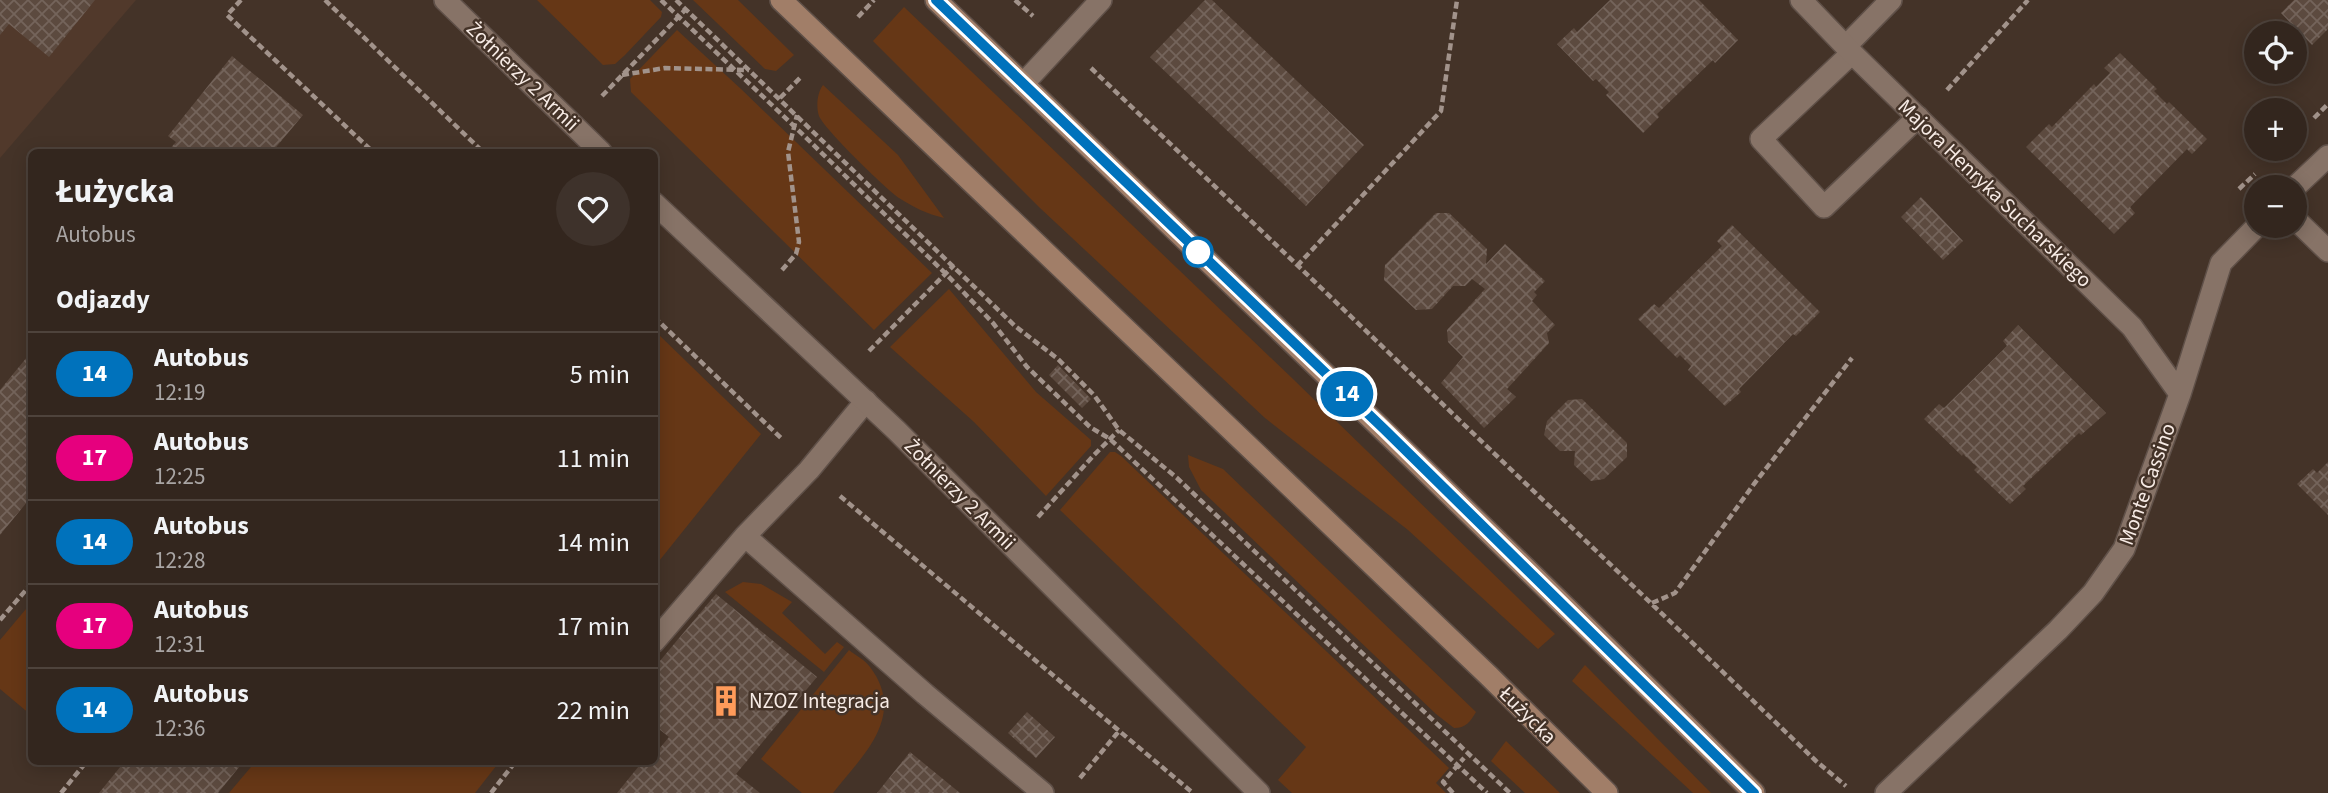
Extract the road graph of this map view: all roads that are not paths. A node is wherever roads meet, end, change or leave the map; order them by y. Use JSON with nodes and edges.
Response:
{"nodes":[{"id":1,"x":445,"y":0,"type":"edge"},
{"id":2,"x":781,"y":0,"type":"edge"},
{"id":3,"x":936,"y":0,"type":"edge"},
{"id":4,"x":1101,"y":0,"type":"edge"},
{"id":5,"x":1801,"y":0,"type":"edge"},
{"id":6,"x":1891,"y":0,"type":"edge"},
{"id":7,"x":1849,"y":50,"type":"junction"},
{"id":8,"x":1023,"y":84,"type":"junction"},
{"id":9,"x":1918,"y":117,"type":"junction"},
{"id":10,"x":598,"y":149,"type":"edge"},
{"id":11,"x":2328,"y":156,"type":"edge"},
{"id":12,"x":2307,"y":176,"type":"edge"},
{"id":13,"x":658,"y":207,"type":"edge"},
{"id":14,"x":2307,"y":231,"type":"edge"},
{"id":15,"x":2245,"y":238,"type":"edge"},
{"id":16,"x":2328,"y":251,"type":"edge"},
{"id":17,"x":2180,"y":394,"type":"junction"},
{"id":18,"x":866,"y":401,"type":"junction"},
{"id":19,"x":746,"y":536,"type":"junction"},
{"id":20,"x":658,"y":637,"type":"edge"},
{"id":21,"x":1043,"y":793,"type":"edge"},
{"id":22,"x":1259,"y":793,"type":"edge"},
{"id":23,"x":1607,"y":793,"type":"edge"},
{"id":24,"x":1754,"y":793,"type":"edge"},
{"id":25,"x":1886,"y":793,"type":"edge"}],
"edges":[{"from":1,"to":10,"type":"street","name":"Żołnierzy 2 Armii"},
{"from":2,"to":23,"type":"main road","name":"Łużycka"},
{"from":3,"to":8,"type":"main road"},
{"from":4,"to":8,"type":"street"},
{"from":5,"to":7,"type":"street","name":"Majora Henryka Sucharskiego"},
{"from":6,"to":7,"type":"street"},
{"from":7,"to":9,"type":"street","name":"Majora Henryka Sucharskiego"},
{"from":7,"to":9,"type":"street"},
{"from":8,"to":24,"type":"main road"},
{"from":9,"to":17,"type":"street","name":"Majora Henryka Sucharskiego"},
{"from":11,"to":12,"type":"street"},
{"from":13,"to":18,"type":"street","name":"Żołnierzy 2 Armii"},
{"from":14,"to":16,"type":"street"},
{"from":15,"to":17,"type":"street","name":"Monte Cassino"},
{"from":17,"to":25,"type":"street","name":"Monte Cassino"},
{"from":18,"to":19,"type":"street"},
{"from":18,"to":22,"type":"street","name":"Żołnierzy 2 Armii"},
{"from":19,"to":20,"type":"street"},
{"from":19,"to":21,"type":"street"}]}
